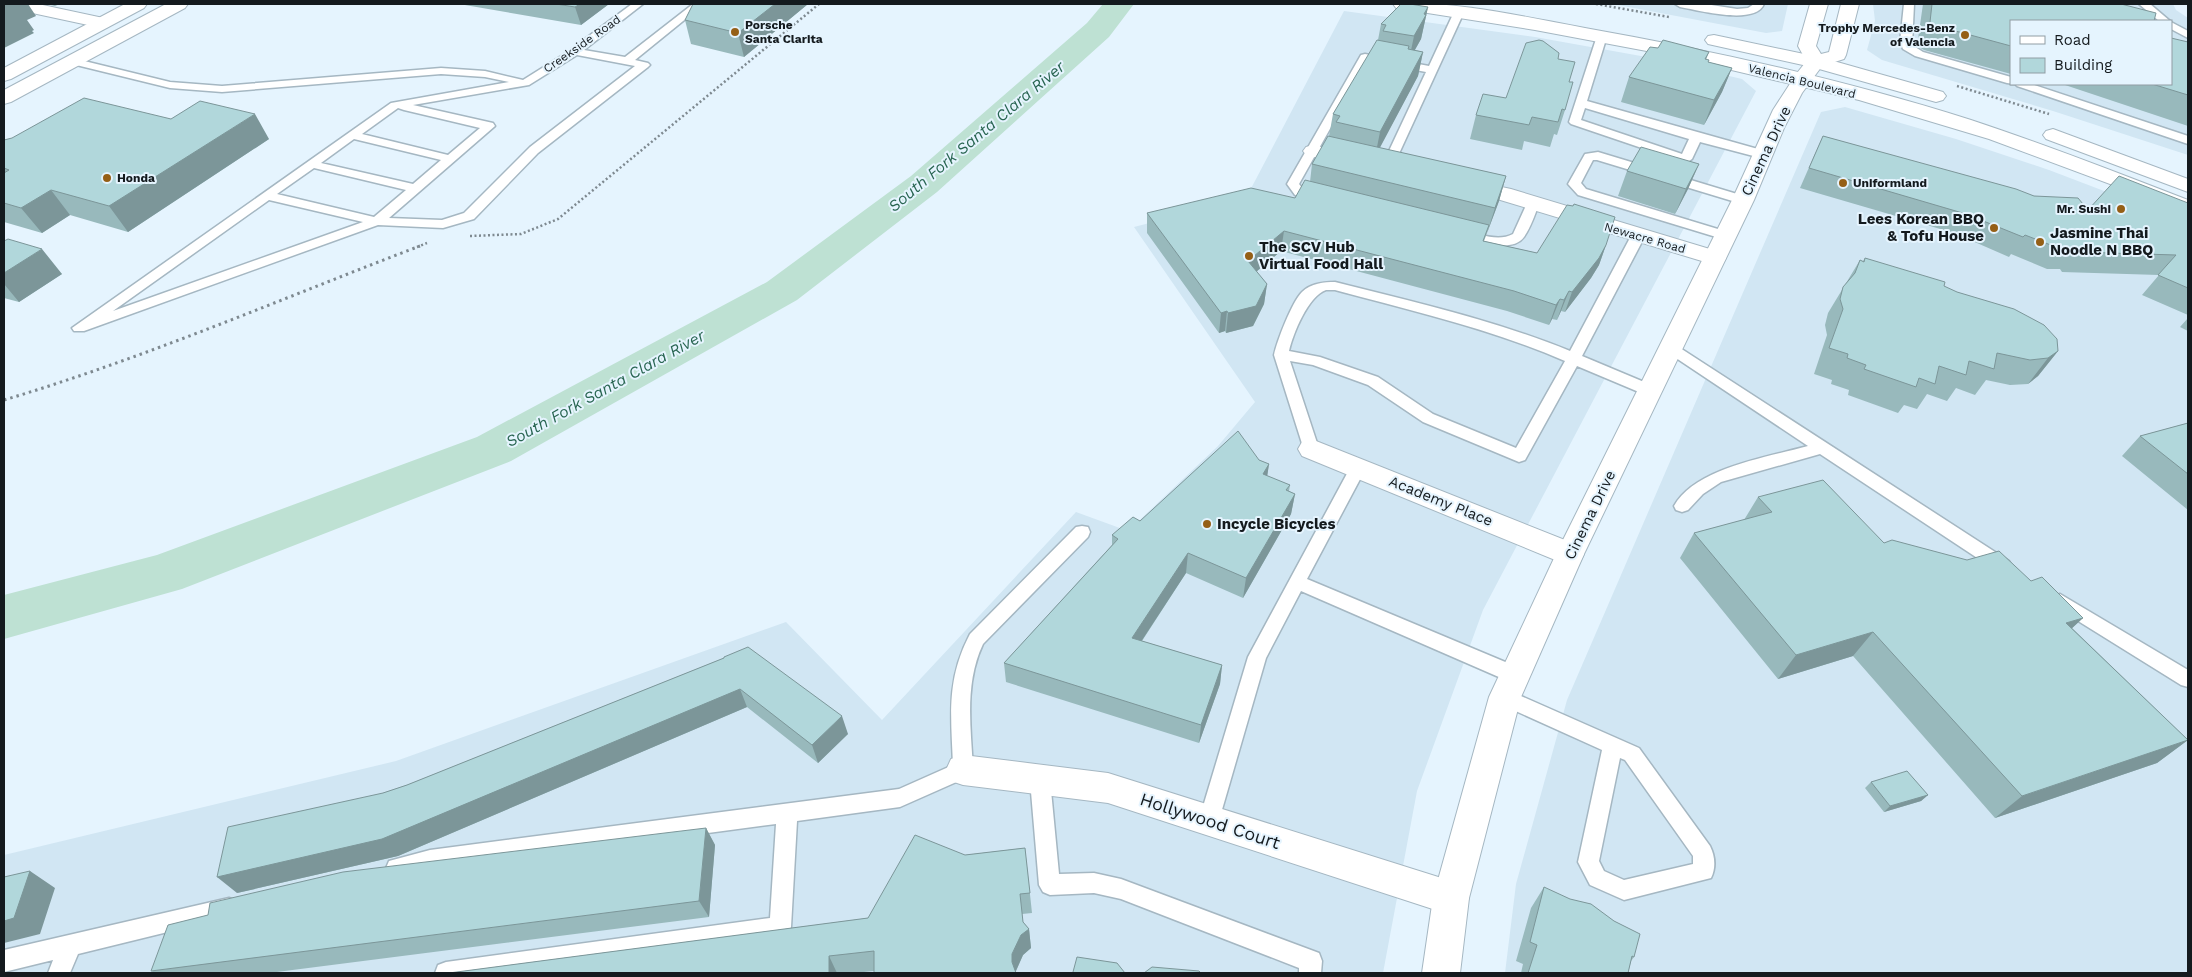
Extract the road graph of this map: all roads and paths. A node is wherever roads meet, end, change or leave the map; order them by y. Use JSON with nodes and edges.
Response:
{"nodes":[{"id":1,"x":15,"y":4,"type":"edge"},
{"id":2,"x":140,"y":4,"type":"edge"},
{"id":3,"x":179,"y":4,"type":"edge"},
{"id":4,"x":638,"y":4,"type":"edge"},
{"id":5,"x":699,"y":4,"type":"edge"},
{"id":6,"x":1402,"y":4,"type":"edge"},
{"id":7,"x":1680,"y":4,"type":"edge"},
{"id":8,"x":1759,"y":4,"type":"edge"},
{"id":9,"x":1819,"y":4,"type":"edge"},
{"id":10,"x":1850,"y":4,"type":"edge"},
{"id":11,"x":1908,"y":4,"type":"edge"},
{"id":12,"x":2144,"y":4,"type":"edge"},
{"id":13,"x":1700,"y":6,"type":"edge"},
{"id":14,"x":1459,"y":12,"type":"junction"},
{"id":15,"x":2164,"y":20,"type":"edge"},
{"id":16,"x":102,"y":23,"type":"junction"},
{"id":17,"x":2172,"y":25,"type":"edge"},
{"id":18,"x":1694,"y":35,"type":"dead end"},
{"id":19,"x":2188,"y":35,"type":"edge"},
{"id":20,"x":1602,"y":36,"type":"junction"},
{"id":21,"x":575,"y":51,"type":"junction"},
{"id":22,"x":1365,"y":57,"type":"joint"},
{"id":23,"x":72,"y":61,"type":"junction"},
{"id":24,"x":627,"y":61,"type":"junction"},
{"id":25,"x":1432,"y":70,"type":"junction"},
{"id":26,"x":1808,"y":71,"type":"junction"},
{"id":27,"x":4,"y":75,"type":"edge"},
{"id":28,"x":2010,"y":81,"type":"edge"},
{"id":29,"x":525,"y":82,"type":"junction"},
{"id":30,"x":2024,"y":85,"type":"edge"},
{"id":31,"x":4,"y":98,"type":"edge"},
{"id":32,"x":1581,"y":103,"type":"junction"},
{"id":33,"x":395,"y":105,"type":"junction"},
{"id":34,"x":352,"y":135,"type":"junction"},
{"id":35,"x":1696,"y":137,"type":"junction"},
{"id":36,"x":2188,"y":140,"type":"edge"},
{"id":37,"x":1313,"y":151,"type":"junction"},
{"id":38,"x":1761,"y":154,"type":"junction"},
{"id":39,"x":451,"y":159,"type":"junction"},
{"id":40,"x":311,"y":164,"type":"junction"},
{"id":41,"x":1396,"y":170,"type":"joint"},
{"id":42,"x":1445,"y":181,"type":"edge"},
{"id":43,"x":2188,"y":186,"type":"edge"},
{"id":44,"x":415,"y":188,"type":"junction"},
{"id":45,"x":266,"y":194,"type":"junction"},
{"id":46,"x":1743,"y":200,"type":"junction"},
{"id":47,"x":1334,"y":202,"type":"edge"},
{"id":48,"x":1533,"y":204,"type":"junction"},
{"id":49,"x":2188,"y":207,"type":"edge"},
{"id":50,"x":377,"y":220,"type":"junction"},
{"id":51,"x":1456,"y":232,"type":"edge"},
{"id":52,"x":1638,"y":236,"type":"junction"},
{"id":53,"x":1720,"y":247,"type":"junction"},
{"id":54,"x":1672,"y":349,"type":"junction"},
{"id":55,"x":1281,"y":355,"type":"junction"},
{"id":56,"x":1574,"y":358,"type":"junction"},
{"id":57,"x":1651,"y":391,"type":"junction"},
{"id":58,"x":1821,"y":448,"type":"junction"},
{"id":59,"x":1311,"y":449,"type":"joint"},
{"id":60,"x":1358,"y":468,"type":"junction"},
{"id":61,"x":1682,"y":506,"type":"dead end"},
{"id":62,"x":1082,"y":532,"type":"dead end"},
{"id":63,"x":1570,"y":554,"type":"junction"},
{"id":64,"x":2017,"y":576,"type":"edge"},
{"id":65,"x":1297,"y":582,"type":"junction"},
{"id":66,"x":2050,"y":596,"type":"edge"},
{"id":67,"x":2188,"y":679,"type":"edge"},
{"id":68,"x":1510,"y":686,"type":"junction"},
{"id":69,"x":1613,"y":745,"type":"junction"},
{"id":70,"x":963,"y":770,"type":"junction"},
{"id":71,"x":1040,"y":780,"type":"junction"},
{"id":72,"x":787,"y":812,"type":"junction"},
{"id":73,"x":1208,"y":820,"type":"junction"},
{"id":74,"x":382,"y":872,"type":"edge"},
{"id":75,"x":1451,"y":898,"type":"junction"},
{"id":76,"x":246,"y":904,"type":"edge"},
{"id":77,"x":71,"y":945,"type":"junction"},
{"id":78,"x":4,"y":961,"type":"edge"},
{"id":79,"x":59,"y":973,"type":"edge"},
{"id":80,"x":446,"y":973,"type":"edge"},
{"id":81,"x":1310,"y":973,"type":"edge"},
{"id":82,"x":1441,"y":973,"type":"edge"}],
"edges":[{"from":1,"to":16,"type":"street"},
{"from":2,"to":16,"type":"street"},
{"from":3,"to":23,"type":"street"},
{"from":4,"to":21,"type":"lane","name":"Creekside Road"},
{"from":5,"to":24,"type":"lane"},
{"from":6,"to":14,"type":"street","name":"Valencia Boulevard"},
{"from":7,"to":13,"type":"lane"},
{"from":8,"to":13,"type":"lane"},
{"from":9,"to":26,"type":"street"},
{"from":10,"to":26,"type":"street"},
{"from":11,"to":28,"type":"lane"},
{"from":12,"to":15,"type":"lane"},
{"from":14,"to":20,"type":"street","name":"Valencia Boulevard"},
{"from":14,"to":25,"type":"lane"},
{"from":16,"to":27,"type":"street"},
{"from":17,"to":19,"type":"lane"},
{"from":18,"to":26,"type":"street","name":"Valencia Boulevard"},
{"from":20,"to":26,"type":"street","name":"Valencia Boulevard"},
{"from":20,"to":32,"type":"lane"},
{"from":21,"to":24,"type":"lane"},
{"from":21,"to":29,"type":"lane","name":"Creekside Road"},
{"from":22,"to":25,"type":"lane"},
{"from":22,"to":37,"type":"lane"},
{"from":23,"to":29,"type":"lane"},
{"from":23,"to":31,"type":"street"},
{"from":24,"to":50,"type":"lane"},
{"from":25,"to":41,"type":"lane"},
{"from":26,"to":38,"type":"street","name":"Cinema Drive"},
{"from":26,"to":43,"type":"street","name":"Valencia Boulevard"},
{"from":26,"to":49,"type":"street","name":"Valencia Boulevard"},
{"from":29,"to":33,"type":"lane"},
{"from":30,"to":36,"type":"lane"},
{"from":32,"to":35,"type":"lane"},
{"from":32,"to":35,"type":"lane"},
{"from":33,"to":34,"type":"lane"},
{"from":33,"to":39,"type":"lane"},
{"from":34,"to":39,"type":"lane"},
{"from":34,"to":40,"type":"lane"},
{"from":35,"to":38,"type":"lane"},
{"from":37,"to":41,"type":"street"},
{"from":37,"to":47,"type":"lane"},
{"from":38,"to":46,"type":"street","name":"Cinema Drive"},
{"from":39,"to":44,"type":"lane"},
{"from":40,"to":44,"type":"lane"},
{"from":40,"to":45,"type":"lane"},
{"from":42,"to":48,"type":"street","name":"Newacre Road"},
{"from":44,"to":50,"type":"lane"},
{"from":45,"to":50,"type":"lane"},
{"from":45,"to":50,"type":"lane"},
{"from":46,"to":53,"type":"street","name":"Cinema Drive"},
{"from":46,"to":53,"type":"lane"},
{"from":48,"to":51,"type":"lane"},
{"from":48,"to":52,"type":"street","name":"Newacre Road"},
{"from":52,"to":53,"type":"street","name":"Newacre Road"},
{"from":52,"to":56,"type":"lane"},
{"from":53,"to":54,"type":"street","name":"Cinema Drive"},
{"from":54,"to":57,"type":"street","name":"Cinema Drive"},
{"from":54,"to":58,"type":"lane"},
{"from":55,"to":56,"type":"lane"},
{"from":55,"to":56,"type":"lane"},
{"from":55,"to":59,"type":"lane"},
{"from":56,"to":57,"type":"lane"},
{"from":57,"to":63,"type":"street","name":"Cinema Drive"},
{"from":58,"to":61,"type":"lane"},
{"from":58,"to":64,"type":"lane"},
{"from":59,"to":60,"type":"street","name":"Academy Place"},
{"from":60,"to":63,"type":"street","name":"Academy Place"},
{"from":60,"to":65,"type":"lane"},
{"from":62,"to":70,"type":"lane"},
{"from":63,"to":68,"type":"street","name":"Cinema Drive"},
{"from":65,"to":68,"type":"lane"},
{"from":65,"to":73,"type":"lane"},
{"from":66,"to":67,"type":"lane"},
{"from":68,"to":69,"type":"lane"},
{"from":68,"to":75,"type":"street","name":"Cinema Drive"},
{"from":69,"to":69,"type":"lane"},
{"from":70,"to":71,"type":"street","name":"Hollywood Court"},
{"from":70,"to":72,"type":"lane"},
{"from":71,"to":73,"type":"street","name":"Hollywood Court"},
{"from":71,"to":81,"type":"lane"},
{"from":72,"to":74,"type":"lane"},
{"from":72,"to":80,"type":"lane"},
{"from":73,"to":75,"type":"street","name":"Hollywood Court"},
{"from":75,"to":82,"type":"street","name":"Cinema Drive"},
{"from":76,"to":77,"type":"lane"},
{"from":77,"to":78,"type":"lane"},
{"from":77,"to":79,"type":"lane"}]}
